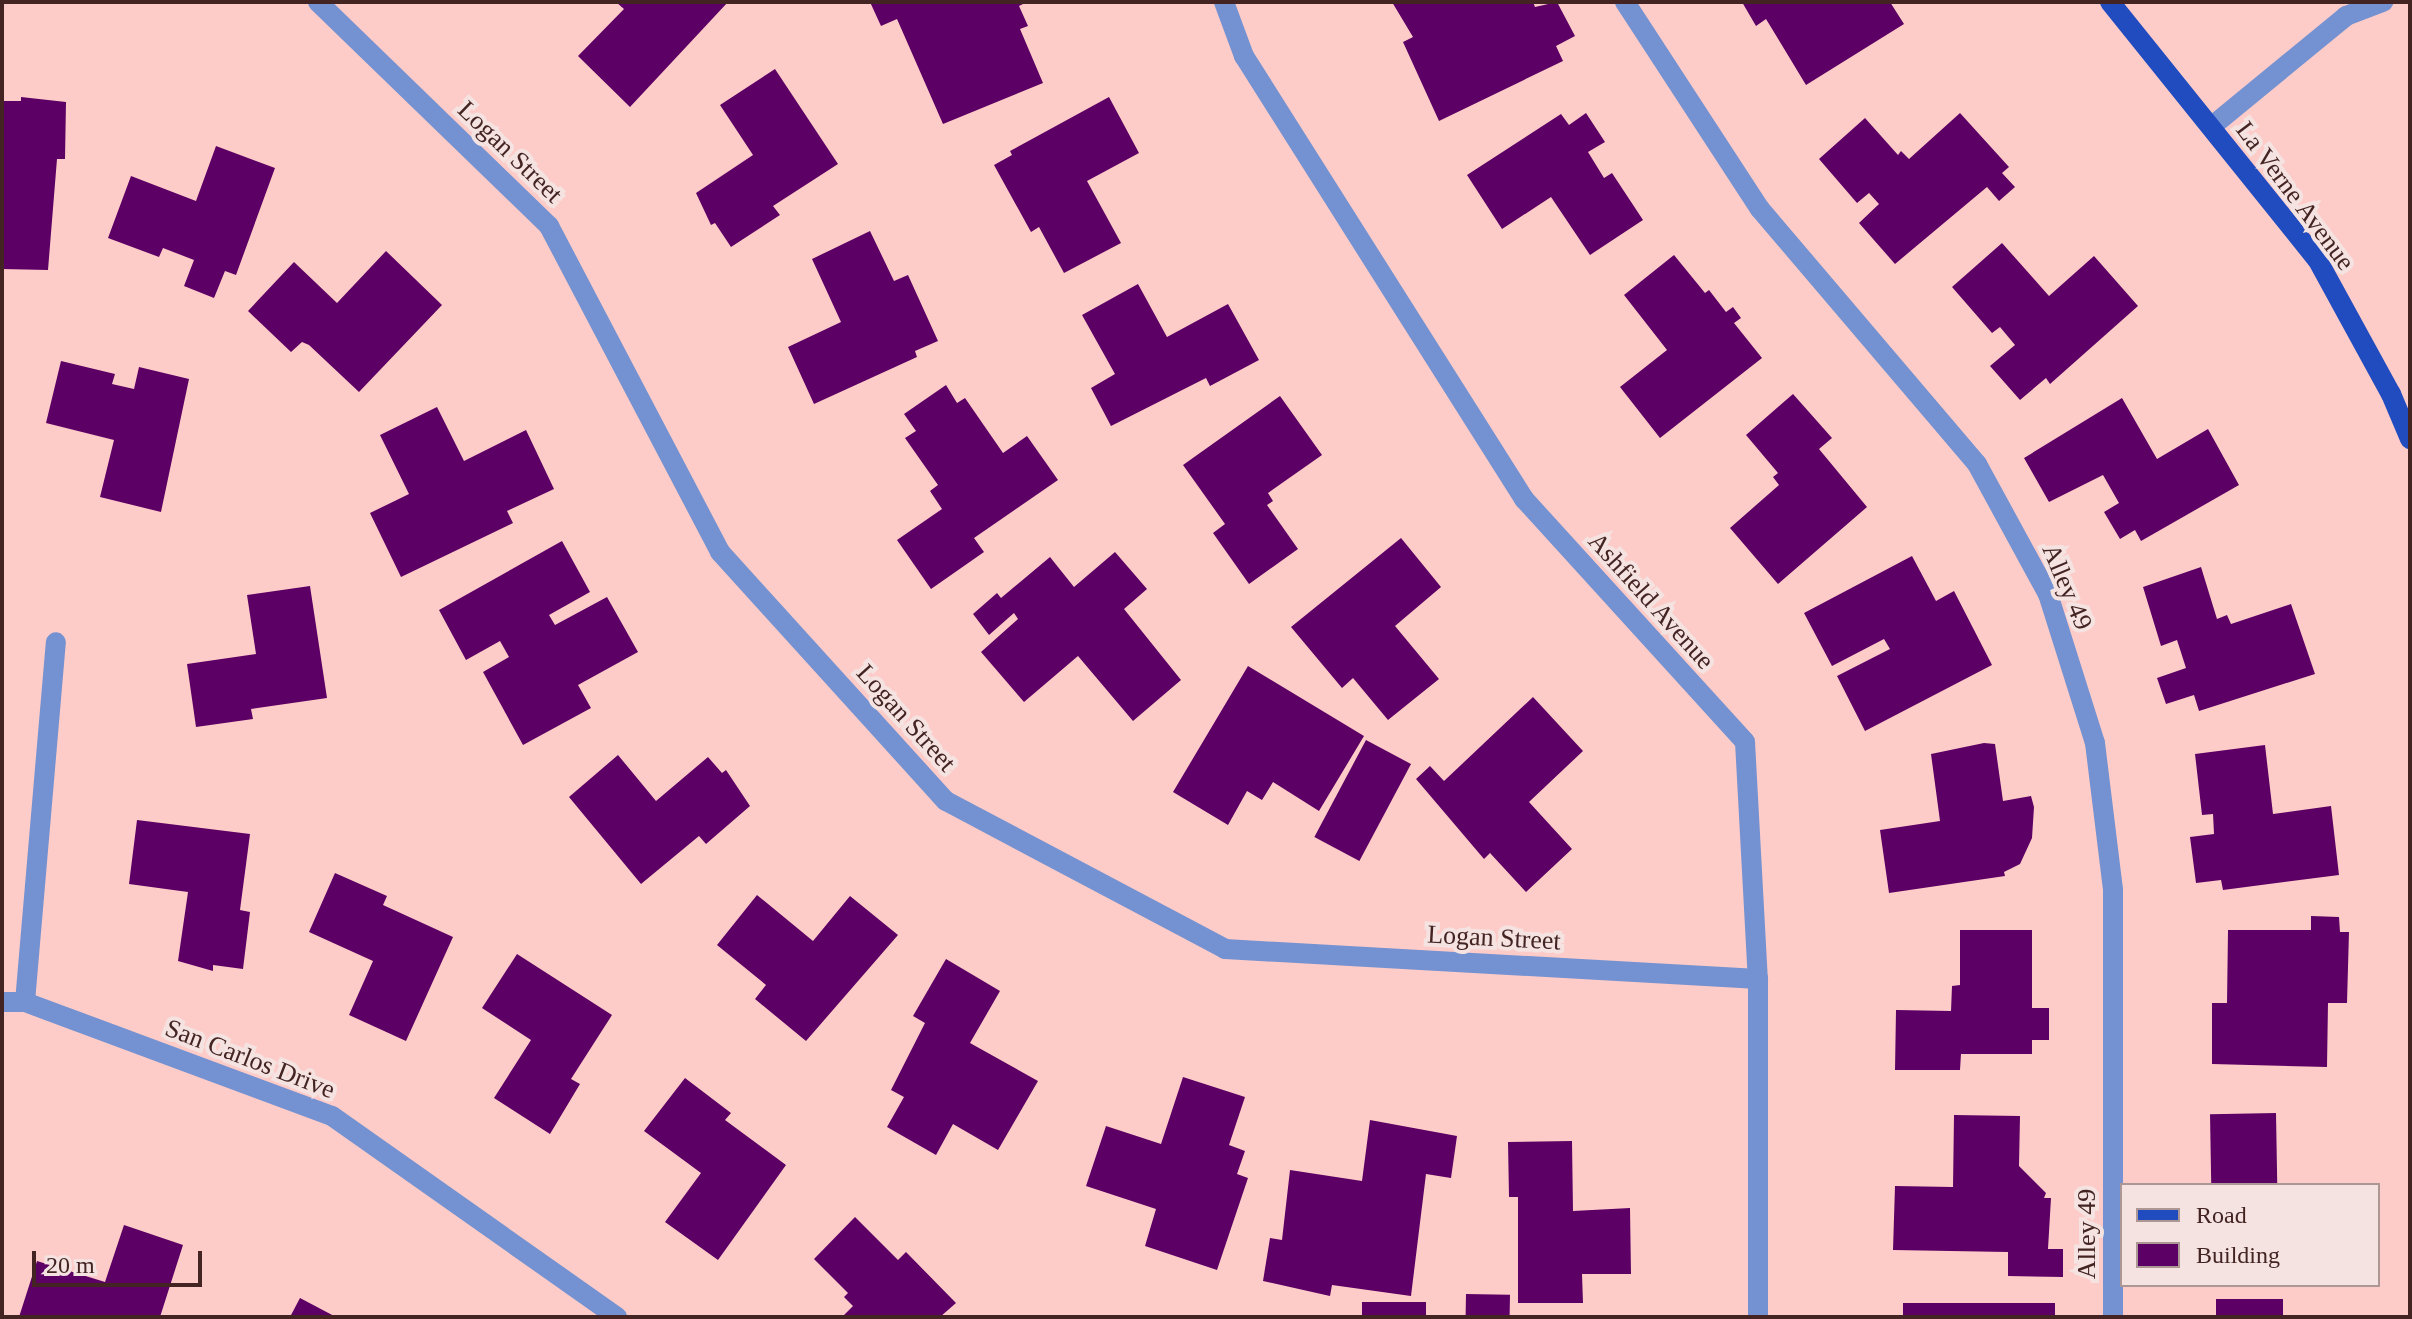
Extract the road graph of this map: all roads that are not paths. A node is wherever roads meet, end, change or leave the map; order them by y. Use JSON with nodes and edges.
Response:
{"nodes":[{"id":1,"x":318,"y":2,"type":"edge"},
{"id":2,"x":1224,"y":2,"type":"edge"},
{"id":3,"x":1625,"y":2,"type":"edge"},
{"id":4,"x":2110,"y":2,"type":"edge"},
{"id":5,"x":2383,"y":2,"type":"edge"},
{"id":6,"x":2211,"y":127,"type":"junction"},
{"id":7,"x":2410,"y":439,"type":"edge"},
{"id":8,"x":56,"y":642,"type":"dead end"},
{"id":9,"x":1758,"y":979,"type":"junction"},
{"id":10,"x":2,"y":1002,"type":"edge"},
{"id":11,"x":25,"y":1002,"type":"junction"},
{"id":12,"x":617,"y":1317,"type":"edge"},
{"id":13,"x":1758,"y":1317,"type":"edge"},
{"id":14,"x":2113,"y":1317,"type":"edge"}],
"edges":[{"from":1,"to":9,"type":"street","name":"Logan Street"},
{"from":2,"to":9,"type":"street","name":"Ashfield Avenue"},
{"from":3,"to":14,"type":"street","name":"Alley 49"},
{"from":4,"to":6,"type":"main road","name":"La Verne Avenue"},
{"from":5,"to":6,"type":"street"},
{"from":6,"to":7,"type":"main road","name":"La Verne Avenue"},
{"from":8,"to":11,"type":"street"},
{"from":9,"to":13,"type":"street","name":"Ashfield Avenue"},
{"from":10,"to":11,"type":"street","name":"San Carlos Drive"},
{"from":11,"to":12,"type":"street","name":"San Carlos Drive"}]}
